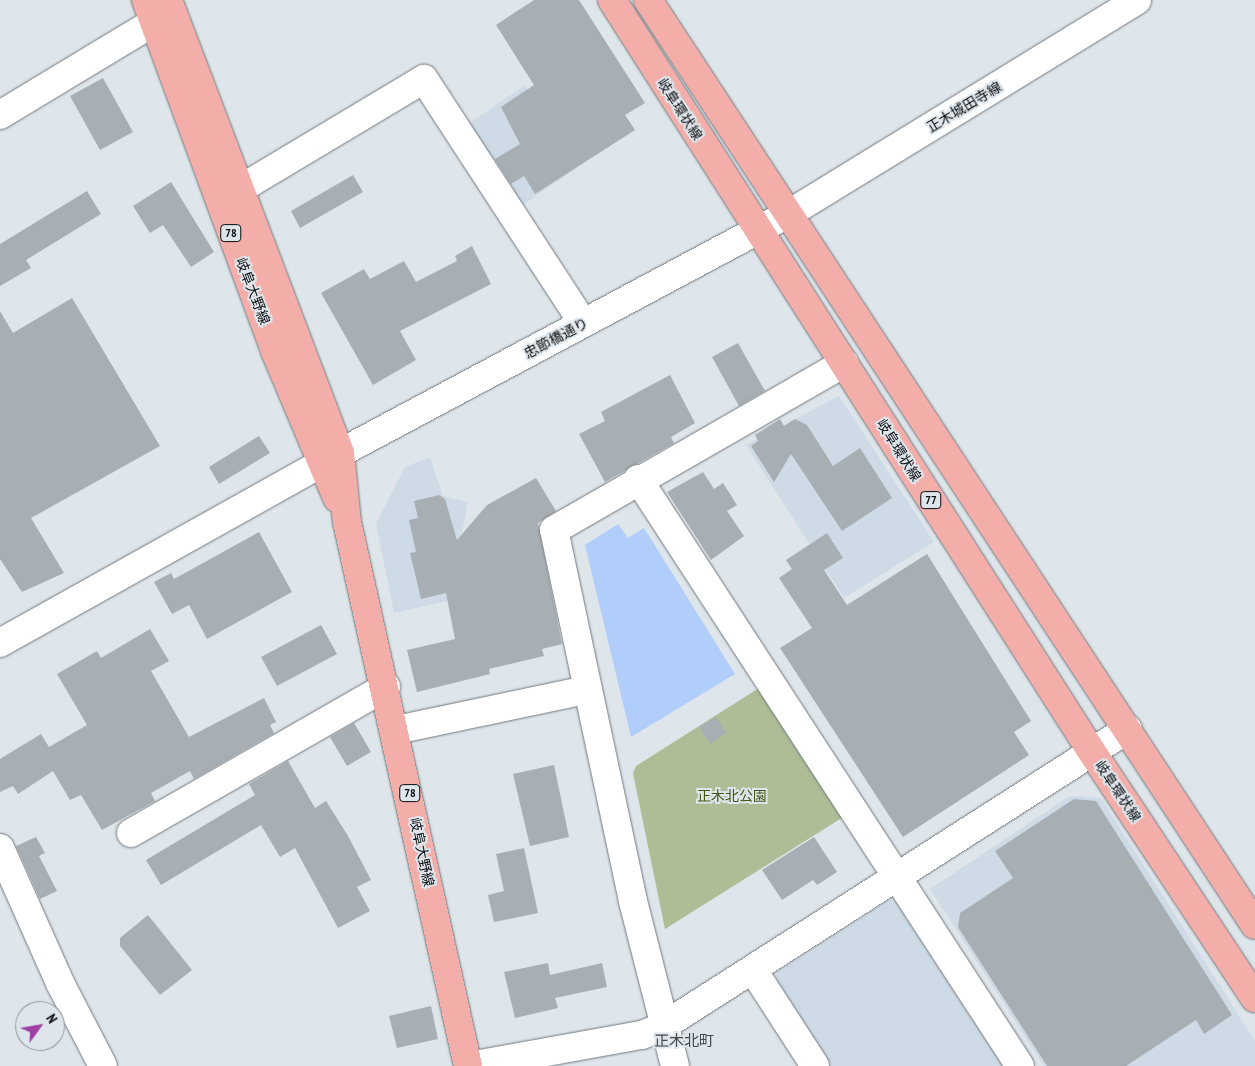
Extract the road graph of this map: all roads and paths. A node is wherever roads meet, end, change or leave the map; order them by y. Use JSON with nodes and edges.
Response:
{"nodes":[{"id":1,"x":612,"y":0,"type":"edge"},
{"id":2,"x":648,"y":0,"type":"edge"},
{"id":3,"x":1137,"y":0,"type":"edge"},
{"id":4,"x":156,"y":7,"type":"edge"},
{"id":5,"x":0,"y":115,"type":"edge"},
{"id":6,"x":240,"y":189,"type":"junction"},
{"id":7,"x":790,"y":213,"type":"junction"},
{"id":8,"x":758,"y":230,"type":"junction"},
{"id":9,"x":583,"y":323,"type":"junction"},
{"id":10,"x":844,"y":363,"type":"junction"},
{"id":11,"x":331,"y":458,"type":"junction"},
{"id":12,"x":638,"y":479,"type":"junction"},
{"id":13,"x":0,"y":643,"type":"edge"},
{"id":14,"x":386,"y":687,"type":"junction"},
{"id":15,"x":586,"y":690,"type":"junction"},
{"id":16,"x":1128,"y":729,"type":"junction"},
{"id":17,"x":396,"y":730,"type":"junction"},
{"id":18,"x":1092,"y":752,"type":"junction"},
{"id":19,"x":131,"y":833,"type":"dead end"},
{"id":20,"x":0,"y":848,"type":"edge"},
{"id":21,"x":897,"y":877,"type":"junction"},
{"id":22,"x":1255,"y":924,"type":"edge"},
{"id":23,"x":753,"y":970,"type":"junction"},
{"id":24,"x":1255,"y":998,"type":"edge"},
{"id":25,"x":662,"y":1026,"type":"junction"},
{"id":26,"x":103,"y":1066,"type":"edge"},
{"id":27,"x":468,"y":1066,"type":"edge"},
{"id":28,"x":675,"y":1066,"type":"edge"},
{"id":29,"x":816,"y":1066,"type":"edge"},
{"id":30,"x":1020,"y":1066,"type":"edge"}],
"edges":[{"from":1,"to":8,"type":"main road","name":"岐阜環状線","number":"77"},
{"from":2,"to":7,"type":"main road"},
{"from":3,"to":7,"type":"street","name":"正木城田寺線"},
{"from":4,"to":5,"type":"street"},
{"from":4,"to":6,"type":"main road","name":"岐阜大野線","number":"78"},
{"from":4,"to":11,"type":"main road","name":"岐阜大野線","number":"78"},
{"from":6,"to":9,"type":"street"},
{"from":6,"to":11,"type":"main road","name":"岐阜大野線","number":"78"},
{"from":7,"to":8,"type":"street","name":"忠節橋通り"},
{"from":7,"to":16,"type":"main road"},
{"from":8,"to":9,"type":"street","name":"忠節橋通り"},
{"from":8,"to":10,"type":"main road","name":"岐阜環状線","number":"77"},
{"from":9,"to":11,"type":"street","name":"忠節橋通り"},
{"from":10,"to":12,"type":"street"},
{"from":10,"to":18,"type":"main road","name":"岐阜環状線","number":"77"},
{"from":11,"to":13,"type":"street","name":"忠節橋通り"},
{"from":11,"to":14,"type":"main road","name":"岐阜大野線","number":"78"},
{"from":12,"to":15,"type":"street"},
{"from":12,"to":21,"type":"street"},
{"from":14,"to":17,"type":"main road","name":"岐阜大野線","number":"78"},
{"from":14,"to":19,"type":"street"},
{"from":15,"to":17,"type":"street"},
{"from":15,"to":25,"type":"street"},
{"from":16,"to":18,"type":"street"},
{"from":16,"to":22,"type":"main road"},
{"from":17,"to":27,"type":"main road","name":"岐阜大野線","number":"78"},
{"from":18,"to":21,"type":"street"},
{"from":18,"to":24,"type":"main road","name":"岐阜環状線","number":"77"},
{"from":20,"to":26,"type":"street"},
{"from":21,"to":23,"type":"street"},
{"from":21,"to":30,"type":"street"},
{"from":23,"to":25,"type":"street"},
{"from":23,"to":29,"type":"street"},
{"from":25,"to":27,"type":"street"},
{"from":25,"to":28,"type":"street"}]}
